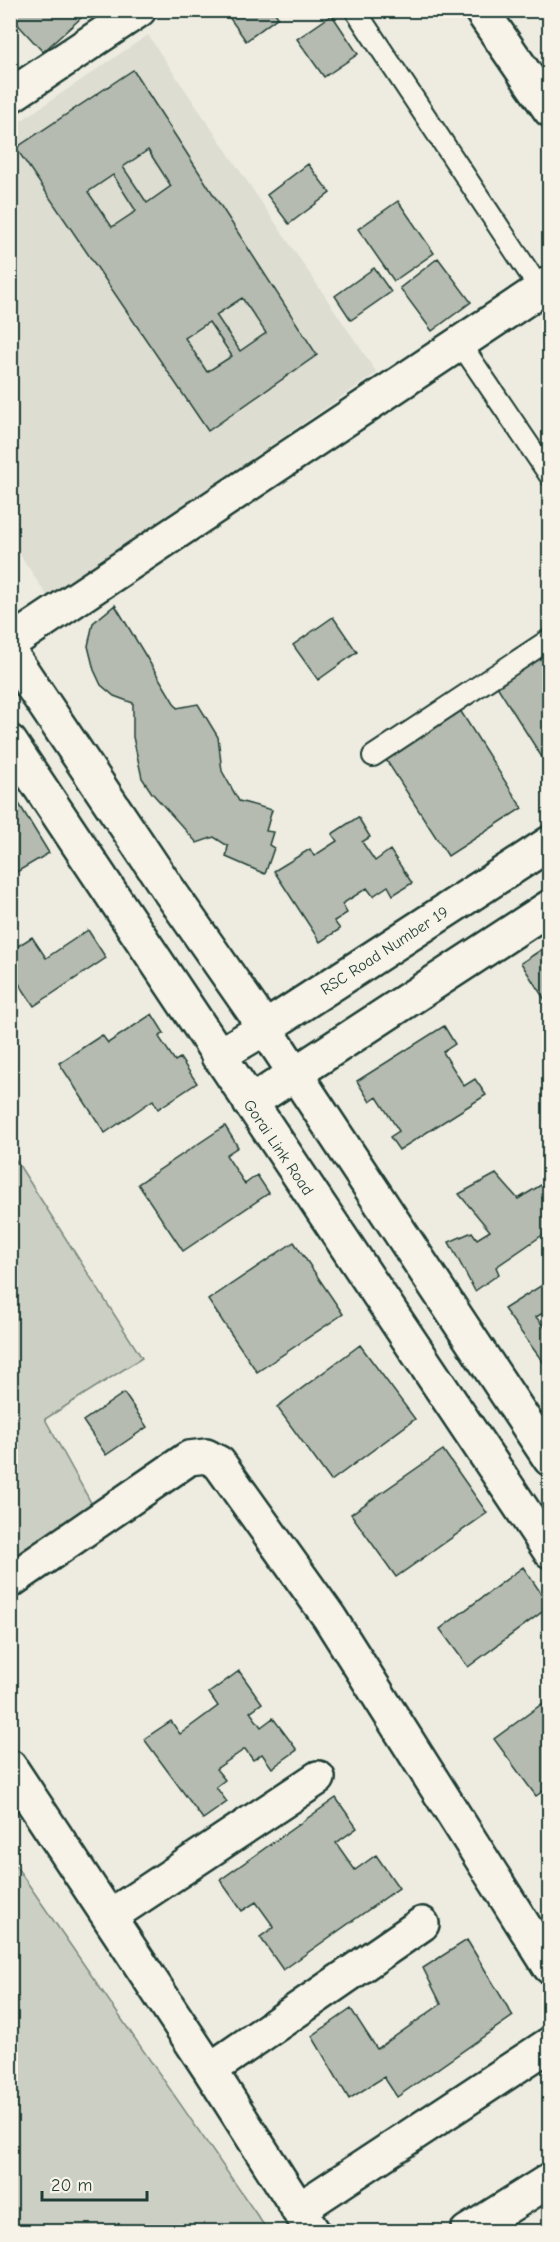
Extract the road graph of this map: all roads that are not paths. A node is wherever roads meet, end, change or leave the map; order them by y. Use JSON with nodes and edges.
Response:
{"nodes":[{"id":1,"x":139,"y":10,"type":"edge"},
{"id":2,"x":355,"y":10,"type":"edge"},
{"id":3,"x":481,"y":10,"type":"edge"},
{"id":4,"x":105,"y":20,"type":"edge"},
{"id":5,"x":10,"y":96,"type":"edge"},
{"id":6,"x":549,"y":110,"type":"edge"},
{"id":7,"x":545,"y":286,"type":"edge"},
{"id":8,"x":460,"y":343,"type":"junction"},
{"id":9,"x":549,"y":476,"type":"edge"},
{"id":10,"x":549,"y":639,"type":"edge"},
{"id":11,"x":10,"y":643,"type":"edge"},
{"id":12,"x":10,"y":652,"type":"edge"},
{"id":13,"x":10,"y":742,"type":"edge"},
{"id":14,"x":373,"y":756,"type":"dead end"},
{"id":15,"x":549,"y":843,"type":"edge"},
{"id":16,"x":549,"y":907,"type":"edge"},
{"id":17,"x":265,"y":1028,"type":"junction"},
{"id":18,"x":218,"y":1056,"type":"junction"},
{"id":19,"x":296,"y":1074,"type":"junction"},
{"id":20,"x":250,"y":1103,"type":"junction"},
{"id":21,"x":549,"y":1459,"type":"edge"},
{"id":22,"x":549,"y":1551,"type":"edge"},
{"id":23,"x":10,"y":1581,"type":"edge"},
{"id":24,"x":10,"y":1767,"type":"edge"},
{"id":25,"x":318,"y":1778,"type":"dead end"},
{"id":26,"x":109,"y":1917,"type":"junction"},
{"id":27,"x":422,"y":1924,"type":"dead end"},
{"id":28,"x":549,"y":1967,"type":"edge"},
{"id":29,"x":549,"y":2044,"type":"edge"},
{"id":30,"x":210,"y":2070,"type":"junction"},
{"id":31,"x":549,"y":2180,"type":"edge"},
{"id":32,"x":305,"y":2221,"type":"edge"},
{"id":33,"x":466,"y":2232,"type":"edge"}],
"edges":[{"from":1,"to":4,"type":"street"},
{"from":2,"to":7,"type":"lane"},
{"from":3,"to":6,"type":"street"},
{"from":4,"to":5,"type":"street"},
{"from":7,"to":8,"type":"street"},
{"from":8,"to":9,"type":"lane"},
{"from":8,"to":11,"type":"street"},
{"from":10,"to":14,"type":"lane"},
{"from":12,"to":17,"type":"street"},
{"from":13,"to":18,"type":"street","name":"Gorai Link Road"},
{"from":15,"to":17,"type":"street","name":"RSC Road Number 19"},
{"from":16,"to":19,"type":"street"},
{"from":17,"to":18,"type":"street","name":"RSC Road Number 19"},
{"from":17,"to":19,"type":"street"},
{"from":18,"to":20,"type":"street","name":"Gorai Link Road"},
{"from":19,"to":20,"type":"street"},
{"from":19,"to":21,"type":"street"},
{"from":20,"to":22,"type":"street","name":"Gorai Link Road"},
{"from":23,"to":28,"type":"street"},
{"from":24,"to":26,"type":"street"},
{"from":25,"to":26,"type":"street"},
{"from":26,"to":30,"type":"street"},
{"from":27,"to":30,"type":"street"},
{"from":29,"to":32,"type":"street"},
{"from":30,"to":32,"type":"street"},
{"from":31,"to":33,"type":"street"}]}
